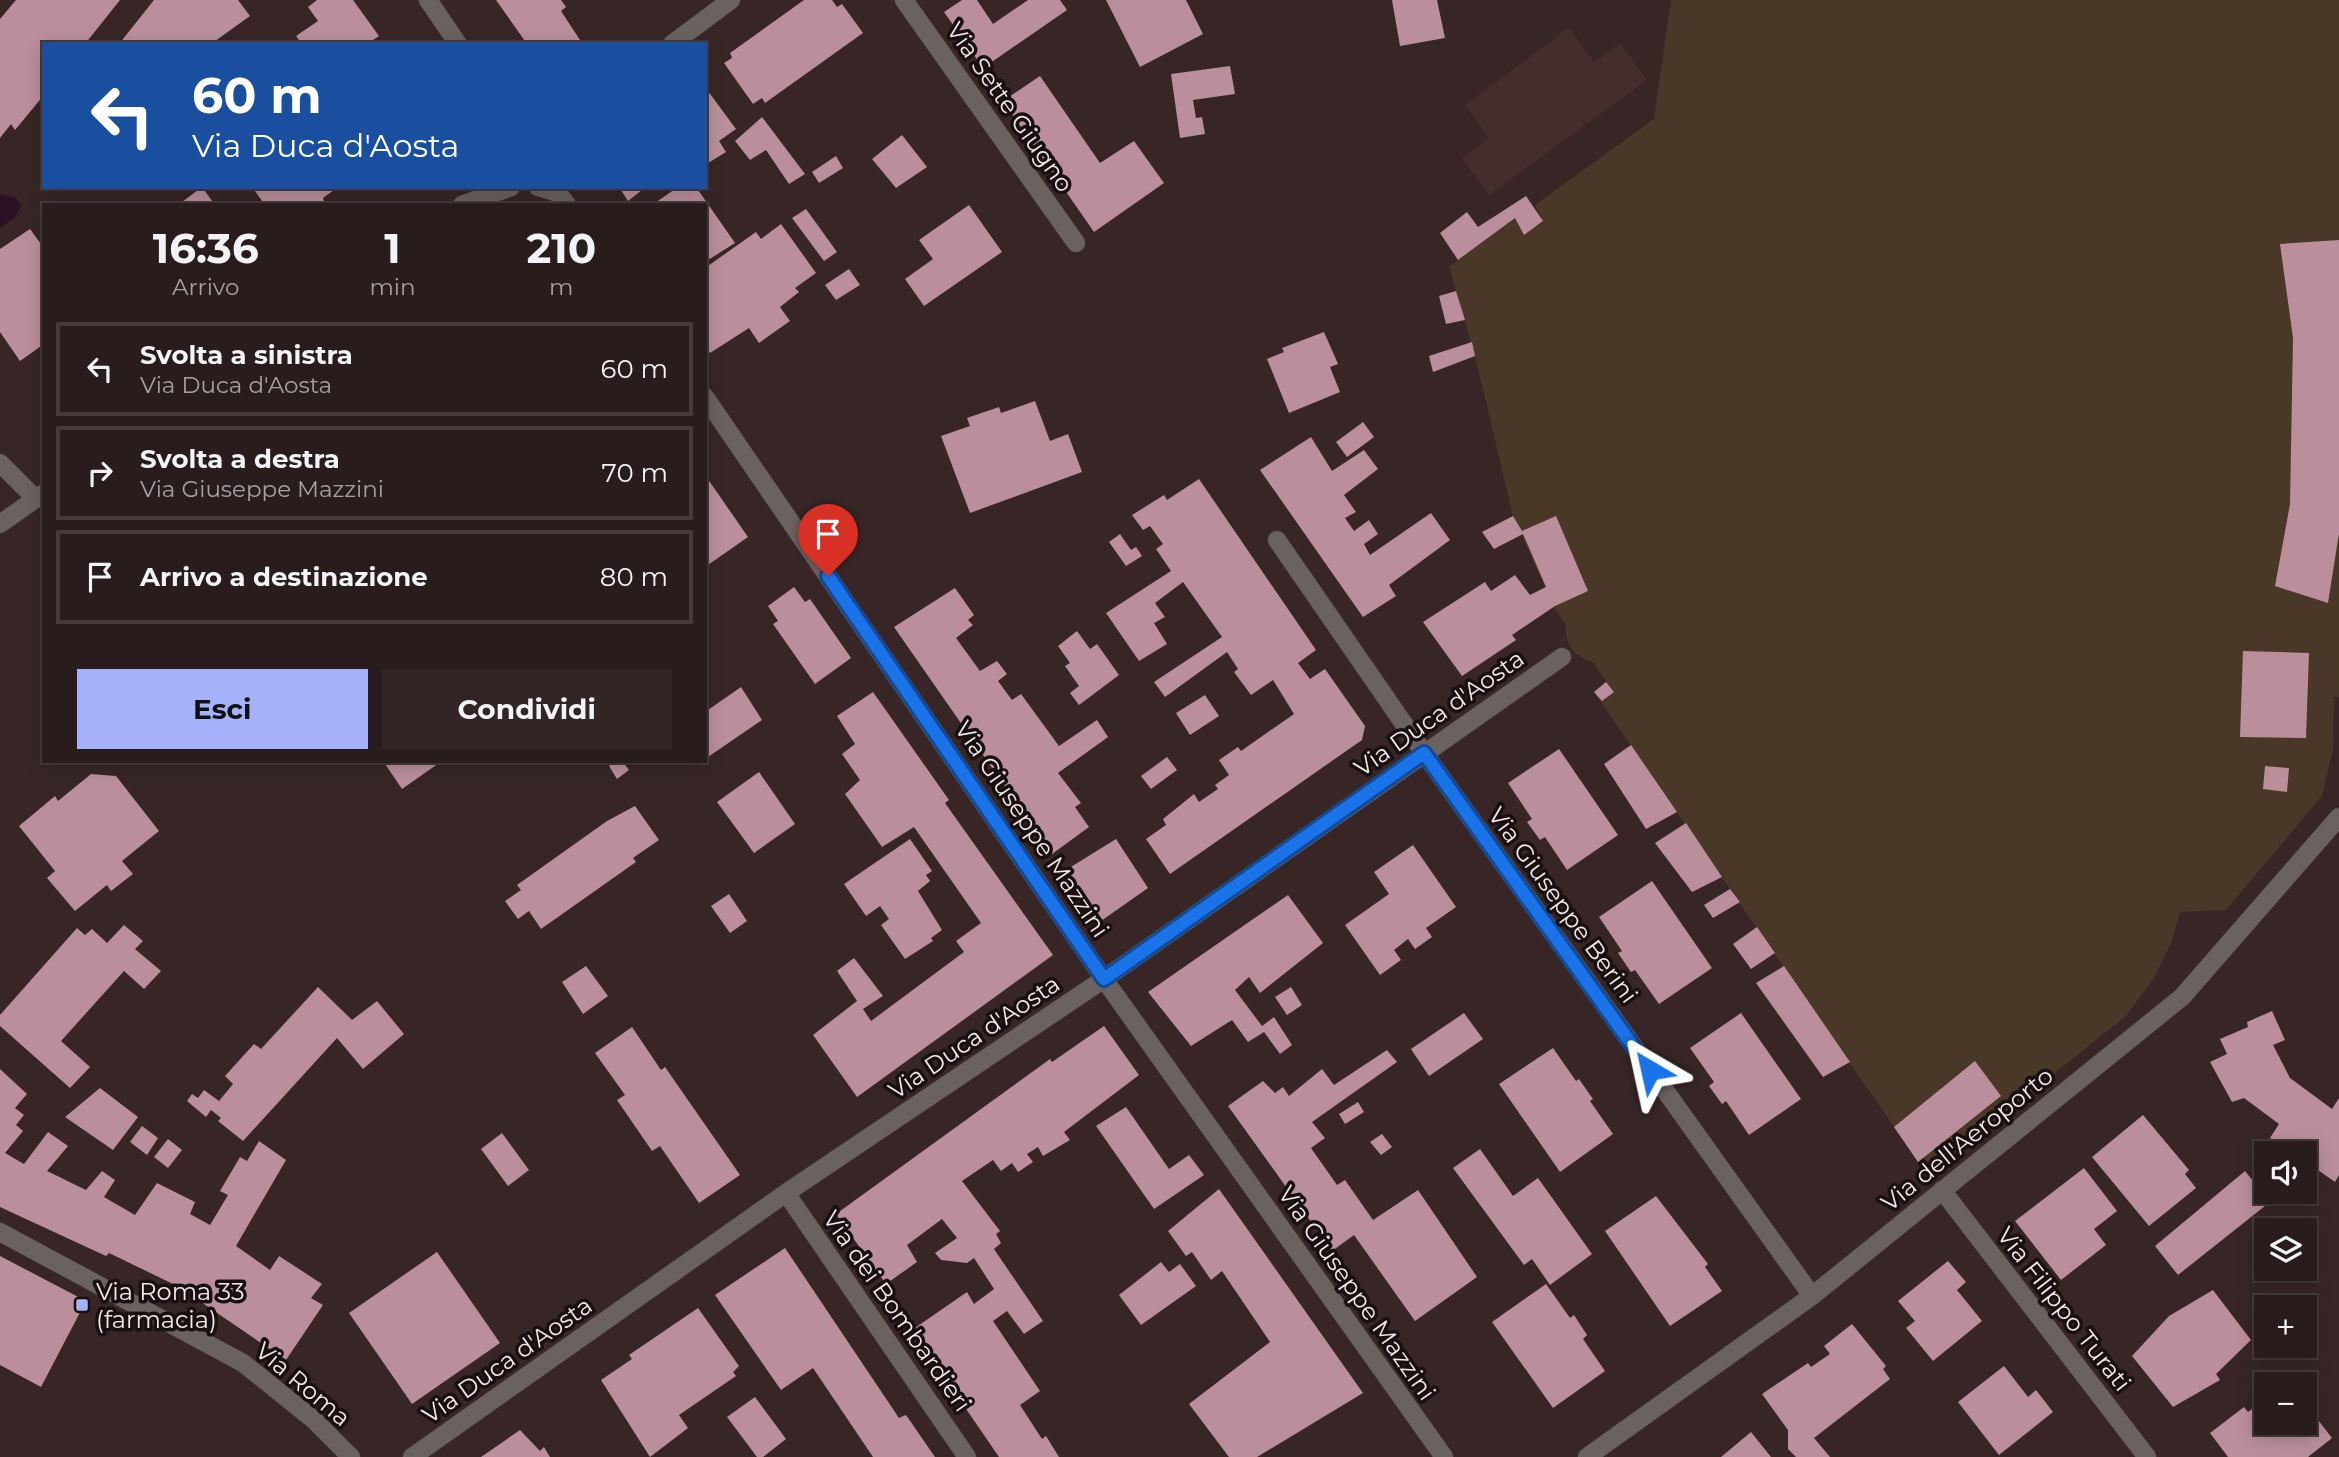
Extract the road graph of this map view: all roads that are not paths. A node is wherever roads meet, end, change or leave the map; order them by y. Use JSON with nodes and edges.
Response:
{"nodes":[{"id":1,"x":428,"y":0,"type":"edge"},
{"id":2,"x":731,"y":0,"type":"edge"},
{"id":3,"x":904,"y":0,"type":"edge"},
{"id":4,"x":457,"y":42,"type":"edge"},
{"id":5,"x":675,"y":42,"type":"edge"},
{"id":6,"x":506,"y":189,"type":"edge"},
{"id":7,"x":545,"y":189,"type":"edge"},
{"id":8,"x":467,"y":203,"type":"edge"},
{"id":9,"x":566,"y":203,"type":"edge"},
{"id":10,"x":1076,"y":243,"type":"dead end"},
{"id":11,"x":707,"y":400,"type":"edge"},
{"id":12,"x":0,"y":463,"type":"edge"},
{"id":13,"x":40,"y":496,"type":"edge"},
{"id":14,"x":0,"y":524,"type":"edge"},
{"id":15,"x":1277,"y":540,"type":"dead end"},
{"id":16,"x":1562,"y":657,"type":"dead end"},
{"id":17,"x":1424,"y":753,"type":"junction"},
{"id":18,"x":2339,"y":817,"type":"edge"},
{"id":19,"x":1104,"y":979,"type":"junction"},
{"id":20,"x":1942,"y":1191,"type":"junction"},
{"id":21,"x":786,"y":1193,"type":"junction"},
{"id":22,"x":0,"y":1232,"type":"edge"},
{"id":23,"x":1812,"y":1296,"type":"junction"},
{"id":24,"x":351,"y":1457,"type":"edge"},
{"id":25,"x":412,"y":1457,"type":"edge"},
{"id":26,"x":968,"y":1457,"type":"edge"},
{"id":27,"x":1444,"y":1457,"type":"edge"},
{"id":28,"x":1587,"y":1457,"type":"edge"},
{"id":29,"x":2147,"y":1457,"type":"edge"}],
"edges":[{"from":1,"to":4,"type":"street"},
{"from":2,"to":5,"type":"street"},
{"from":3,"to":10,"type":"street","name":"Via Sette Giugno"},
{"from":6,"to":8,"type":"street"},
{"from":7,"to":9,"type":"street"},
{"from":11,"to":19,"type":"street","name":"Via Giuseppe Mazzini"},
{"from":12,"to":13,"type":"street"},
{"from":13,"to":14,"type":"street"},
{"from":15,"to":17,"type":"street","name":"Via Giuseppe Berini"},
{"from":16,"to":17,"type":"street","name":"Via Duca d'Aosta"},
{"from":17,"to":19,"type":"street","name":"Via Duca d'Aosta"},
{"from":17,"to":23,"type":"street","name":"Via Giuseppe Berini"},
{"from":18,"to":20,"type":"street","name":"Via dell'Aeroporto"},
{"from":19,"to":21,"type":"street","name":"Via Duca d'Aosta"},
{"from":19,"to":27,"type":"street","name":"Via Giuseppe Mazzini"},
{"from":20,"to":23,"type":"street","name":"Via dell'Aeroporto"},
{"from":20,"to":29,"type":"street","name":"Via Filippo Turati"},
{"from":21,"to":25,"type":"street","name":"Via Duca d'Aosta"},
{"from":21,"to":26,"type":"street","name":"Via dei Bombardieri"},
{"from":22,"to":24,"type":"street","name":"Via Roma"},
{"from":23,"to":28,"type":"street","name":"Via dell'Aeroporto"}]}
